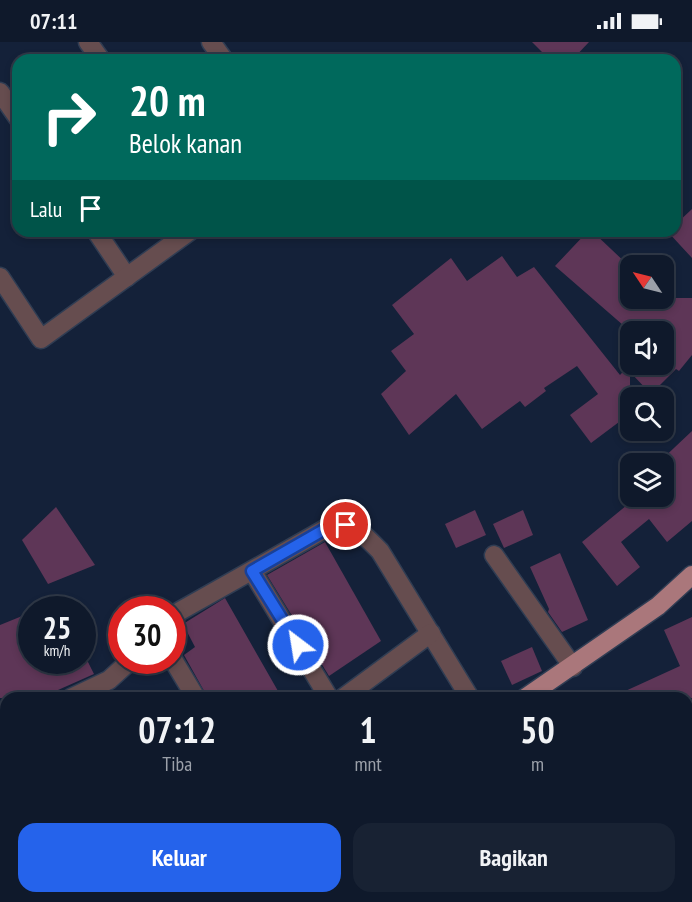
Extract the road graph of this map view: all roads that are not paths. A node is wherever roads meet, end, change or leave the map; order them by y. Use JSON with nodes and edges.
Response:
{"nodes":[{"id":1,"x":0,"y":92,"type":"edge"},
{"id":2,"x":12,"y":109,"type":"edge"},
{"id":3,"x":100,"y":237,"type":"edge"},
{"id":4,"x":182,"y":237,"type":"edge"},
{"id":5,"x":0,"y":277,"type":"edge"},
{"id":6,"x":127,"y":277,"type":"junction"},
{"id":7,"x":494,"y":555,"type":"dead end"},
{"id":8,"x":252,"y":571,"type":"junction"},
{"id":9,"x":692,"y":575,"type":"edge"},
{"id":10,"x":186,"y":608,"type":"edge"},
{"id":11,"x":431,"y":633,"type":"junction"},
{"id":12,"x":573,"y":667,"type":"junction"},
{"id":13,"x":116,"y":674,"type":"edge"},
{"id":14,"x":182,"y":674,"type":"edge"},
{"id":15,"x":84,"y":692,"type":"edge"},
{"id":16,"x":192,"y":692,"type":"edge"},
{"id":17,"x":325,"y":692,"type":"edge"},
{"id":18,"x":352,"y":692,"type":"edge"},
{"id":19,"x":466,"y":692,"type":"edge"},
{"id":20,"x":534,"y":692,"type":"edge"}],
"edges":[{"from":1,"to":2,"type":"street"},
{"from":3,"to":6,"type":"street"},
{"from":4,"to":6,"type":"street"},
{"from":5,"to":6,"type":"street"},
{"from":7,"to":12,"type":"street"},
{"from":8,"to":10,"type":"street"},
{"from":8,"to":11,"type":"street"},
{"from":8,"to":17,"type":"street"},
{"from":9,"to":12,"type":"main road"},
{"from":11,"to":18,"type":"street"},
{"from":11,"to":19,"type":"street"},
{"from":12,"to":20,"type":"main road"},
{"from":13,"to":15,"type":"street"},
{"from":14,"to":16,"type":"street"}]}
